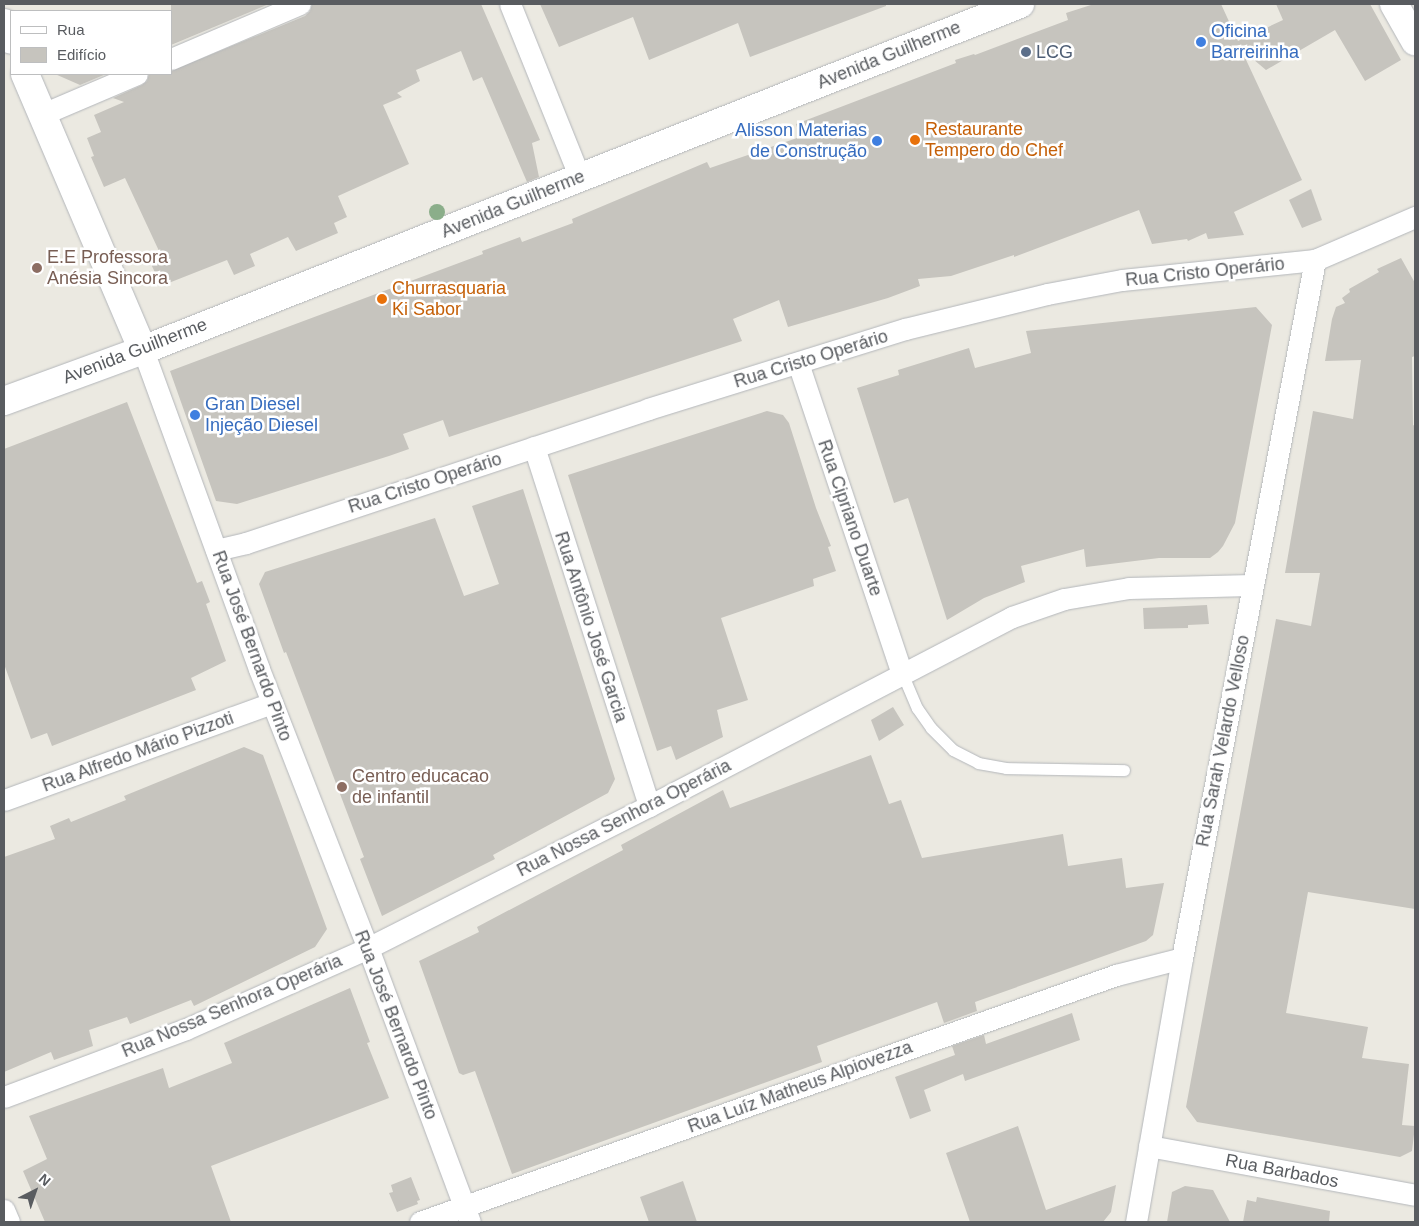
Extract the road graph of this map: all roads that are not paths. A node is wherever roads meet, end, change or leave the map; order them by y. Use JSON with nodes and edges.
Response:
{"nodes":[{"id":1,"x":300,"y":4,"type":"edge"},
{"id":2,"x":510,"y":4,"type":"edge"},
{"id":3,"x":1020,"y":4,"type":"edge"},
{"id":4,"x":1394,"y":4,"type":"edge"},
{"id":5,"x":4,"y":23,"type":"edge"},
{"id":6,"x":10,"y":38,"type":"edge"},
{"id":7,"x":1415,"y":41,"type":"edge"},
{"id":8,"x":172,"y":59,"type":"edge"},
{"id":9,"x":25,"y":75,"type":"edge"},
{"id":10,"x":135,"y":75,"type":"edge"},
{"id":11,"x":42,"y":114,"type":"junction"},
{"id":12,"x":580,"y":178,"type":"junction"},
{"id":13,"x":1415,"y":217,"type":"edge"},
{"id":14,"x":1315,"y":260,"type":"junction"},
{"id":15,"x":143,"y":350,"type":"junction"},
{"id":16,"x":798,"y":363,"type":"junction"},
{"id":17,"x":4,"y":401,"type":"edge"},
{"id":18,"x":534,"y":447,"type":"junction"},
{"id":19,"x":216,"y":550,"type":"junction"},
{"id":20,"x":1252,"y":585,"type":"junction"},
{"id":21,"x":902,"y":673,"type":"junction"},
{"id":22,"x":272,"y":704,"type":"junction"},
{"id":23,"x":1124,"y":770,"type":"dead end"},
{"id":24,"x":4,"y":800,"type":"edge"},
{"id":25,"x":649,"y":806,"type":"junction"},
{"id":26,"x":368,"y":948,"type":"junction"},
{"id":27,"x":1182,"y":958,"type":"junction"},
{"id":28,"x":4,"y":1097,"type":"edge"},
{"id":29,"x":1149,"y":1146,"type":"junction"},
{"id":30,"x":1415,"y":1195,"type":"edge"},
{"id":31,"x":4,"y":1210,"type":"edge"},
{"id":32,"x":467,"y":1214,"type":"edge"},
{"id":33,"x":9,"y":1222,"type":"edge"},
{"id":34,"x":420,"y":1222,"type":"edge"},
{"id":35,"x":1136,"y":1222,"type":"edge"}],
"edges":[{"from":1,"to":8,"type":"street"},
{"from":2,"to":12,"type":"street"},
{"from":3,"to":12,"type":"street","name":"Avenida Guilherme"},
{"from":4,"to":7,"type":"street"},
{"from":5,"to":6,"type":"street"},
{"from":9,"to":11,"type":"street","name":"Rua José Bernardo Pinto"},
{"from":10,"to":11,"type":"street"},
{"from":11,"to":15,"type":"street","name":"Rua José Bernardo Pinto"},
{"from":12,"to":15,"type":"street","name":"Avenida Guilherme"},
{"from":13,"to":14,"type":"street","name":"Rua Cristo Operário"},
{"from":14,"to":16,"type":"street","name":"Rua Cristo Operário"},
{"from":14,"to":20,"type":"street","name":"Rua Sarah Velardo Velloso"},
{"from":15,"to":17,"type":"street","name":"Avenida Guilherme"},
{"from":15,"to":19,"type":"street","name":"Rua José Bernardo Pinto"},
{"from":16,"to":18,"type":"street","name":"Rua Cristo Operário"},
{"from":16,"to":21,"type":"street","name":"Rua Cipriano Duarte"},
{"from":18,"to":19,"type":"street","name":"Rua Cristo Operário"},
{"from":18,"to":25,"type":"street","name":"Rua Antônio José Garcia"},
{"from":19,"to":22,"type":"street","name":"Rua José Bernardo Pinto"},
{"from":20,"to":21,"type":"street","name":"Rua Nossa Senhora Operária"},
{"from":20,"to":27,"type":"street","name":"Rua Sarah Velardo Velloso"},
{"from":21,"to":23,"type":"lane"},
{"from":21,"to":25,"type":"street","name":"Rua Nossa Senhora Operária"},
{"from":22,"to":24,"type":"street","name":"Rua Alfredo Mário Pizzoti"},
{"from":22,"to":26,"type":"street","name":"Rua José Bernardo Pinto"},
{"from":25,"to":26,"type":"street","name":"Rua Nossa Senhora Operária"},
{"from":26,"to":28,"type":"street","name":"Rua Nossa Senhora Operária"},
{"from":26,"to":32,"type":"street","name":"Rua José Bernardo Pinto"},
{"from":27,"to":29,"type":"street","name":"Rua Sarah Velardo Velloso"},
{"from":27,"to":32,"type":"street","name":"Rua Luíz Matheus Alpiovezza"},
{"from":29,"to":30,"type":"street","name":"Rua Barbados"},
{"from":29,"to":35,"type":"street","name":"Rua Sarah Velardo Velloso"},
{"from":31,"to":33,"type":"street"},
{"from":32,"to":34,"type":"street","name":"Rua Luíz Matheus Alpiovezza"}]}
